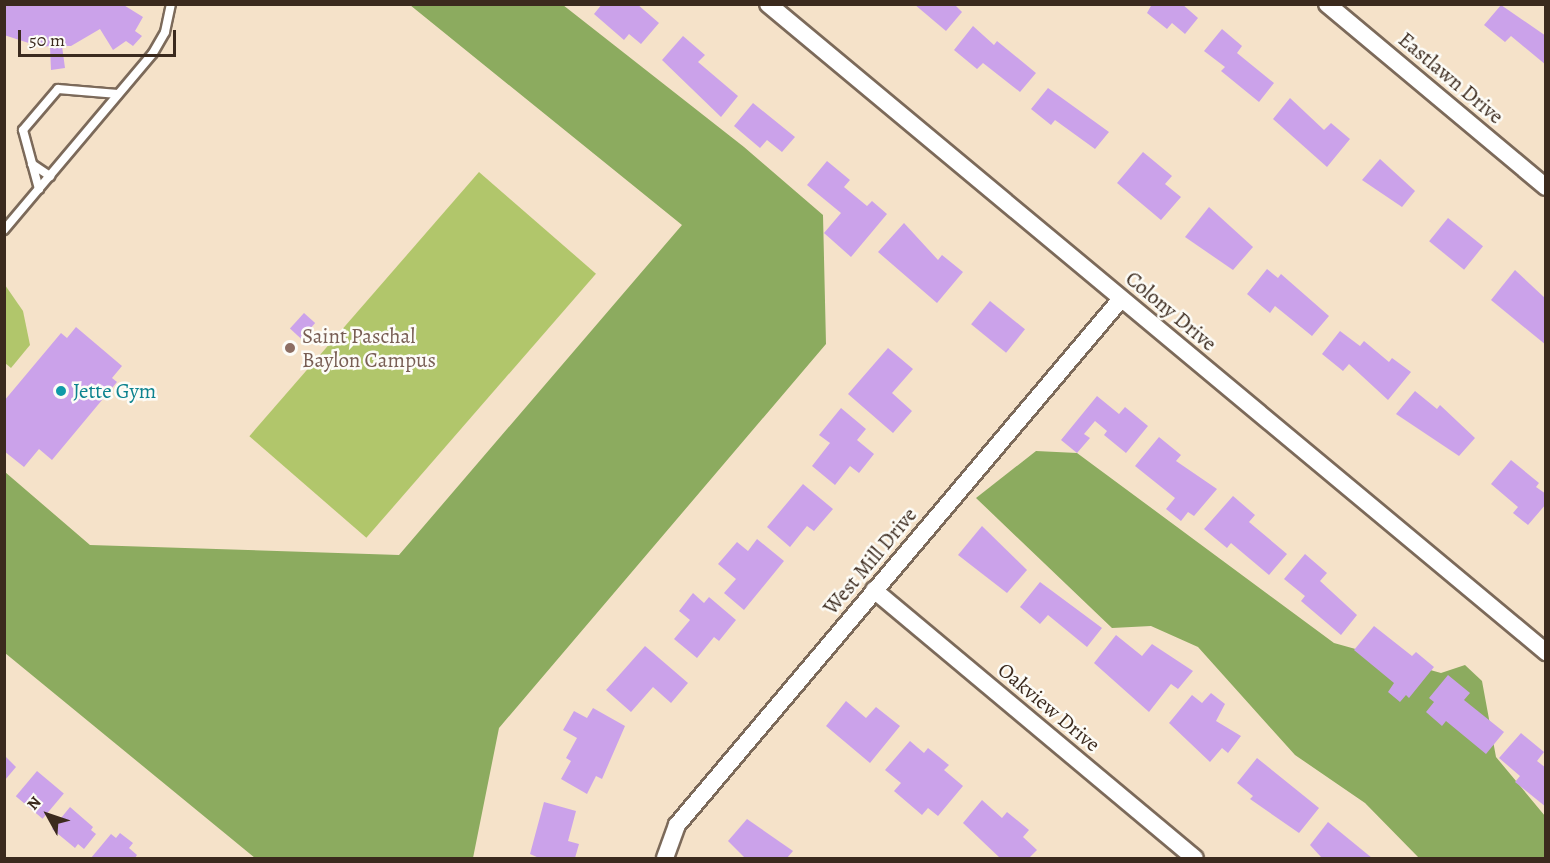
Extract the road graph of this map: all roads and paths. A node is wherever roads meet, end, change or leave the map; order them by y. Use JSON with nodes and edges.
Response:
{"nodes":[{"id":1,"x":171,"y":4,"type":"edge"},
{"id":2,"x":768,"y":4,"type":"edge"},
{"id":3,"x":1327,"y":4,"type":"edge"},
{"id":4,"x":118,"y":94,"type":"junction"},
{"id":5,"x":32,"y":164,"type":"junction"},
{"id":6,"x":50,"y":176,"type":"junction"},
{"id":7,"x":1545,"y":187,"type":"edge"},
{"id":8,"x":39,"y":189,"type":"junction"},
{"id":9,"x":4,"y":230,"type":"edge"},
{"id":10,"x":1121,"y":298,"type":"junction"},
{"id":11,"x":874,"y":590,"type":"junction"},
{"id":12,"x":1545,"y":652,"type":"edge"},
{"id":13,"x":665,"y":858,"type":"edge"},
{"id":14,"x":1195,"y":858,"type":"edge"}],
"edges":[{"from":1,"to":4,"type":"lane"},
{"from":2,"to":10,"type":"street","name":"Colony Drive"},
{"from":3,"to":7,"type":"street","name":"Eastlawn Drive"},
{"from":4,"to":5,"type":"lane"},
{"from":4,"to":6,"type":"lane"},
{"from":5,"to":6,"type":"lane"},
{"from":5,"to":8,"type":"lane"},
{"from":6,"to":8,"type":"lane"},
{"from":8,"to":9,"type":"lane"},
{"from":10,"to":11,"type":"street","name":"West Mill Drive"},
{"from":10,"to":12,"type":"street","name":"Colony Drive"},
{"from":11,"to":13,"type":"street","name":"West Mill Drive"},
{"from":11,"to":14,"type":"street","name":"Oakview Drive"}]}
